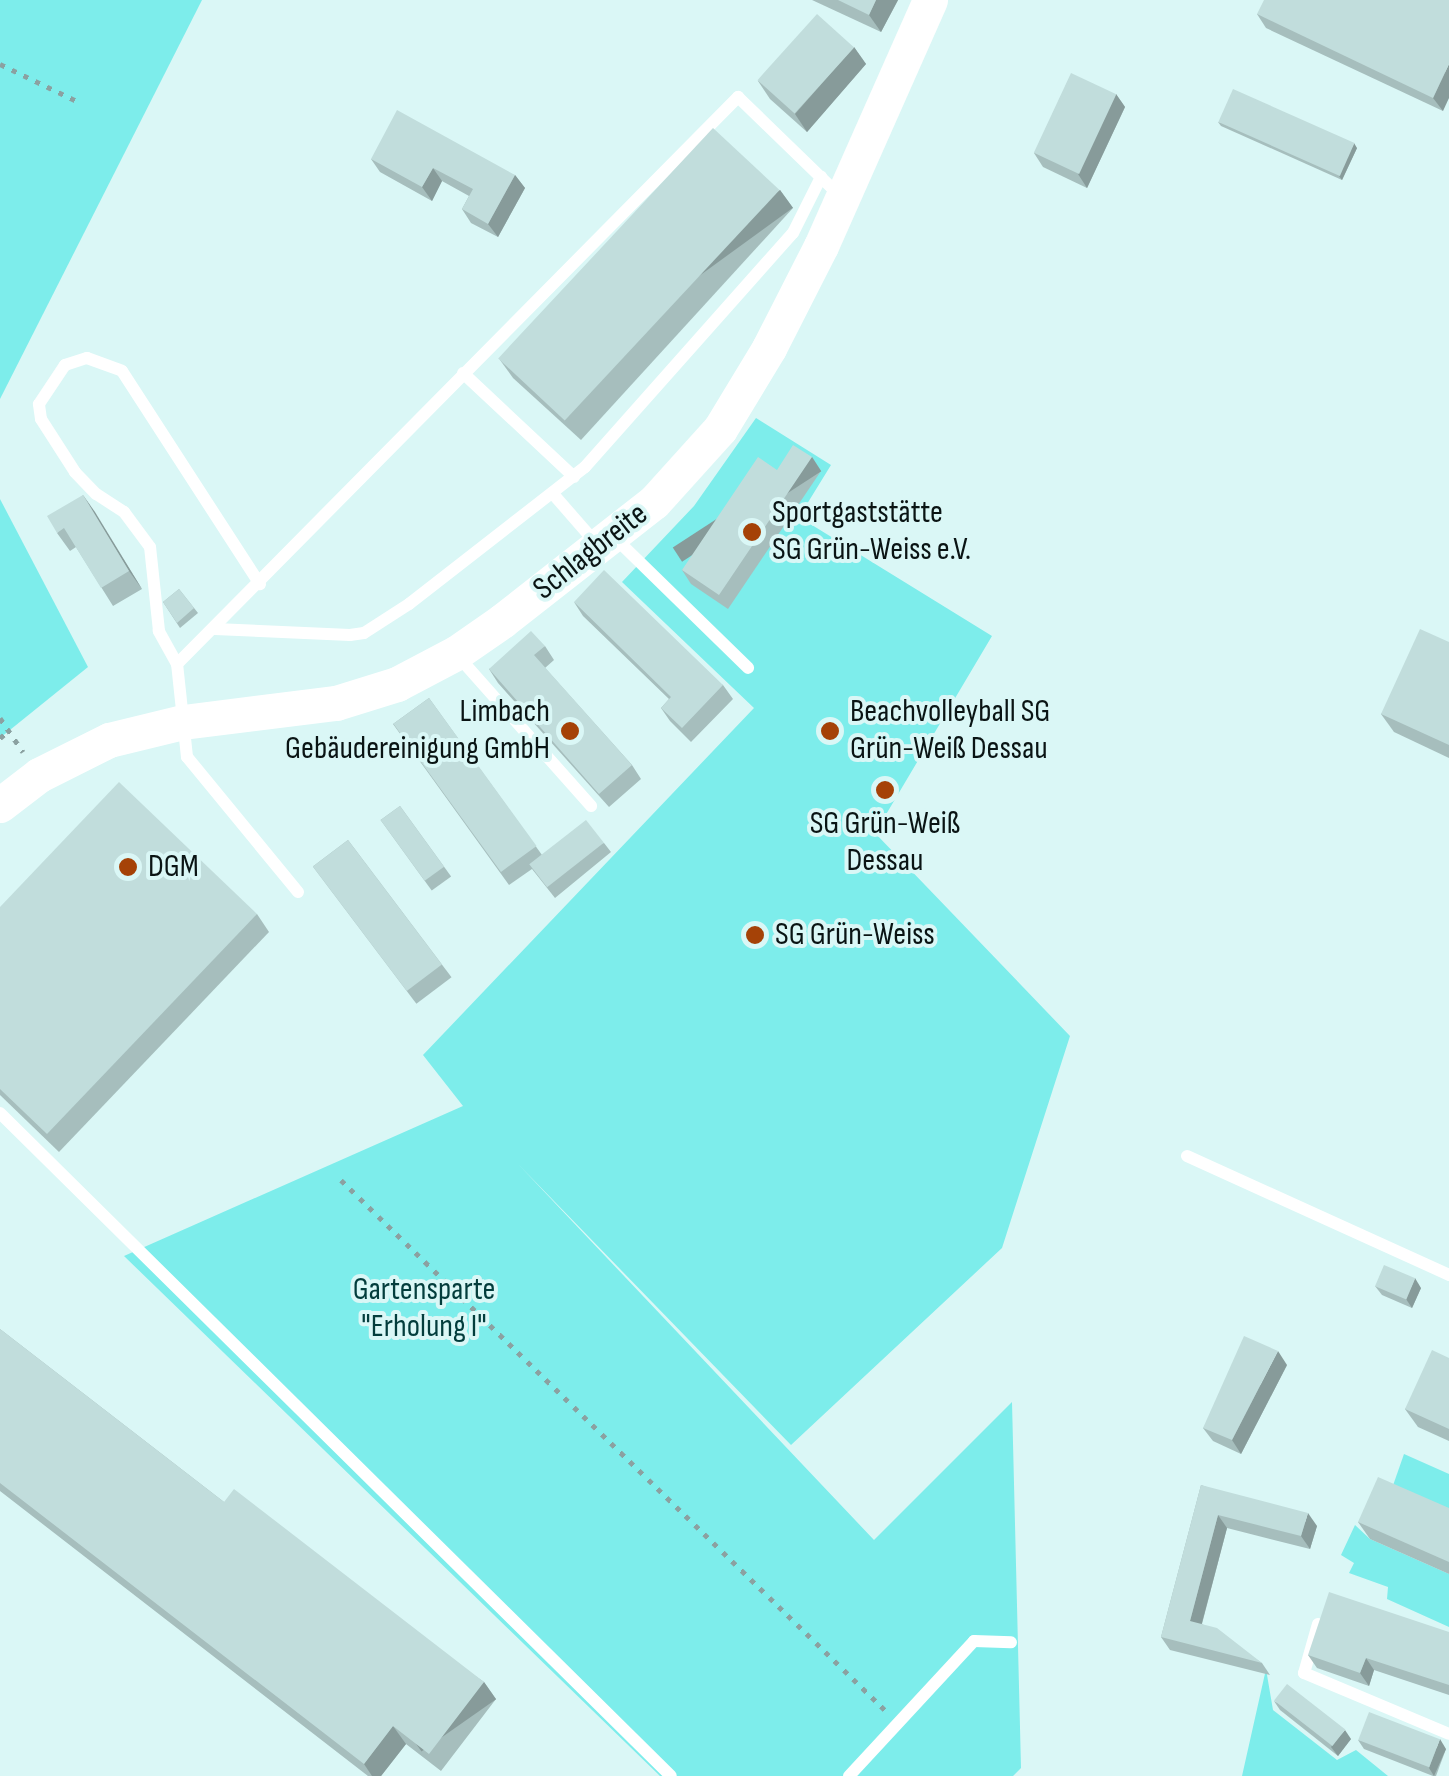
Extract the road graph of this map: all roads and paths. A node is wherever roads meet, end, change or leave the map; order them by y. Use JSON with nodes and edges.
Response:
{"nodes":[{"id":1,"x":930,"y":0,"type":"edge"},
{"id":2,"x":0,"y":64,"type":"edge"},
{"id":3,"x":79,"y":102,"type":"dead end"},
{"id":4,"x":834,"y":184,"type":"junction"},
{"id":5,"x":463,"y":373,"type":"junction"},
{"id":6,"x":574,"y":477,"type":"junction"},
{"id":7,"x":554,"y":495,"type":"junction"},
{"id":8,"x":606,"y":542,"type":"junction"},
{"id":9,"x":260,"y":584,"type":"junction"},
{"id":10,"x":215,"y":629,"type":"junction"},
{"id":11,"x":456,"y":654,"type":"junction"},
{"id":12,"x":177,"y":664,"type":"junction"},
{"id":13,"x":748,"y":668,"type":"dead end"},
{"id":14,"x":0,"y":718,"type":"edge"},
{"id":15,"x":183,"y":722,"type":"junction"},
{"id":16,"x":0,"y":738,"type":"edge"},
{"id":17,"x":0,"y":805,"type":"edge"},
{"id":18,"x":591,"y":806,"type":"edge"},
{"id":19,"x":298,"y":892,"type":"dead end"},
{"id":20,"x":0,"y":1113,"type":"edge"},
{"id":21,"x":1187,"y":1156,"type":"dead end"},
{"id":22,"x":340,"y":1180,"type":"dead end"},
{"id":23,"x":1449,"y":1275,"type":"edge"},
{"id":24,"x":1318,"y":1624,"type":"edge"},
{"id":25,"x":1011,"y":1642,"type":"dead end"},
{"id":26,"x":900,"y":1725,"type":"junction"},
{"id":27,"x":1449,"y":1734,"type":"edge"},
{"id":28,"x":671,"y":1776,"type":"edge"},
{"id":29,"x":849,"y":1776,"type":"edge"}],
"edges":[{"from":1,"to":4,"type":"street","name":"Schlagbreite"},
{"from":2,"to":3,"type":"path"},
{"from":4,"to":5,"type":"lane"},
{"from":4,"to":6,"type":"lane"},
{"from":4,"to":8,"type":"street","name":"Schlagbreite"},
{"from":5,"to":6,"type":"lane"},
{"from":5,"to":9,"type":"lane"},
{"from":6,"to":7,"type":"lane"},
{"from":7,"to":8,"type":"lane"},
{"from":7,"to":10,"type":"lane"},
{"from":8,"to":11,"type":"street","name":"Schlagbreite"},
{"from":8,"to":13,"type":"lane"},
{"from":9,"to":10,"type":"lane"},
{"from":9,"to":12,"type":"lane"},
{"from":10,"to":12,"type":"lane"},
{"from":11,"to":15,"type":"street","name":"Schlagbreite"},
{"from":11,"to":18,"type":"lane"},
{"from":12,"to":15,"type":"lane"},
{"from":14,"to":16,"type":"path"},
{"from":15,"to":17,"type":"street","name":"Schlagbreite"},
{"from":15,"to":19,"type":"lane"},
{"from":20,"to":28,"type":"lane"},
{"from":21,"to":23,"type":"lane"},
{"from":22,"to":26,"type":"path"},
{"from":24,"to":27,"type":"lane"},
{"from":25,"to":26,"type":"lane"},
{"from":26,"to":29,"type":"lane"}]}
